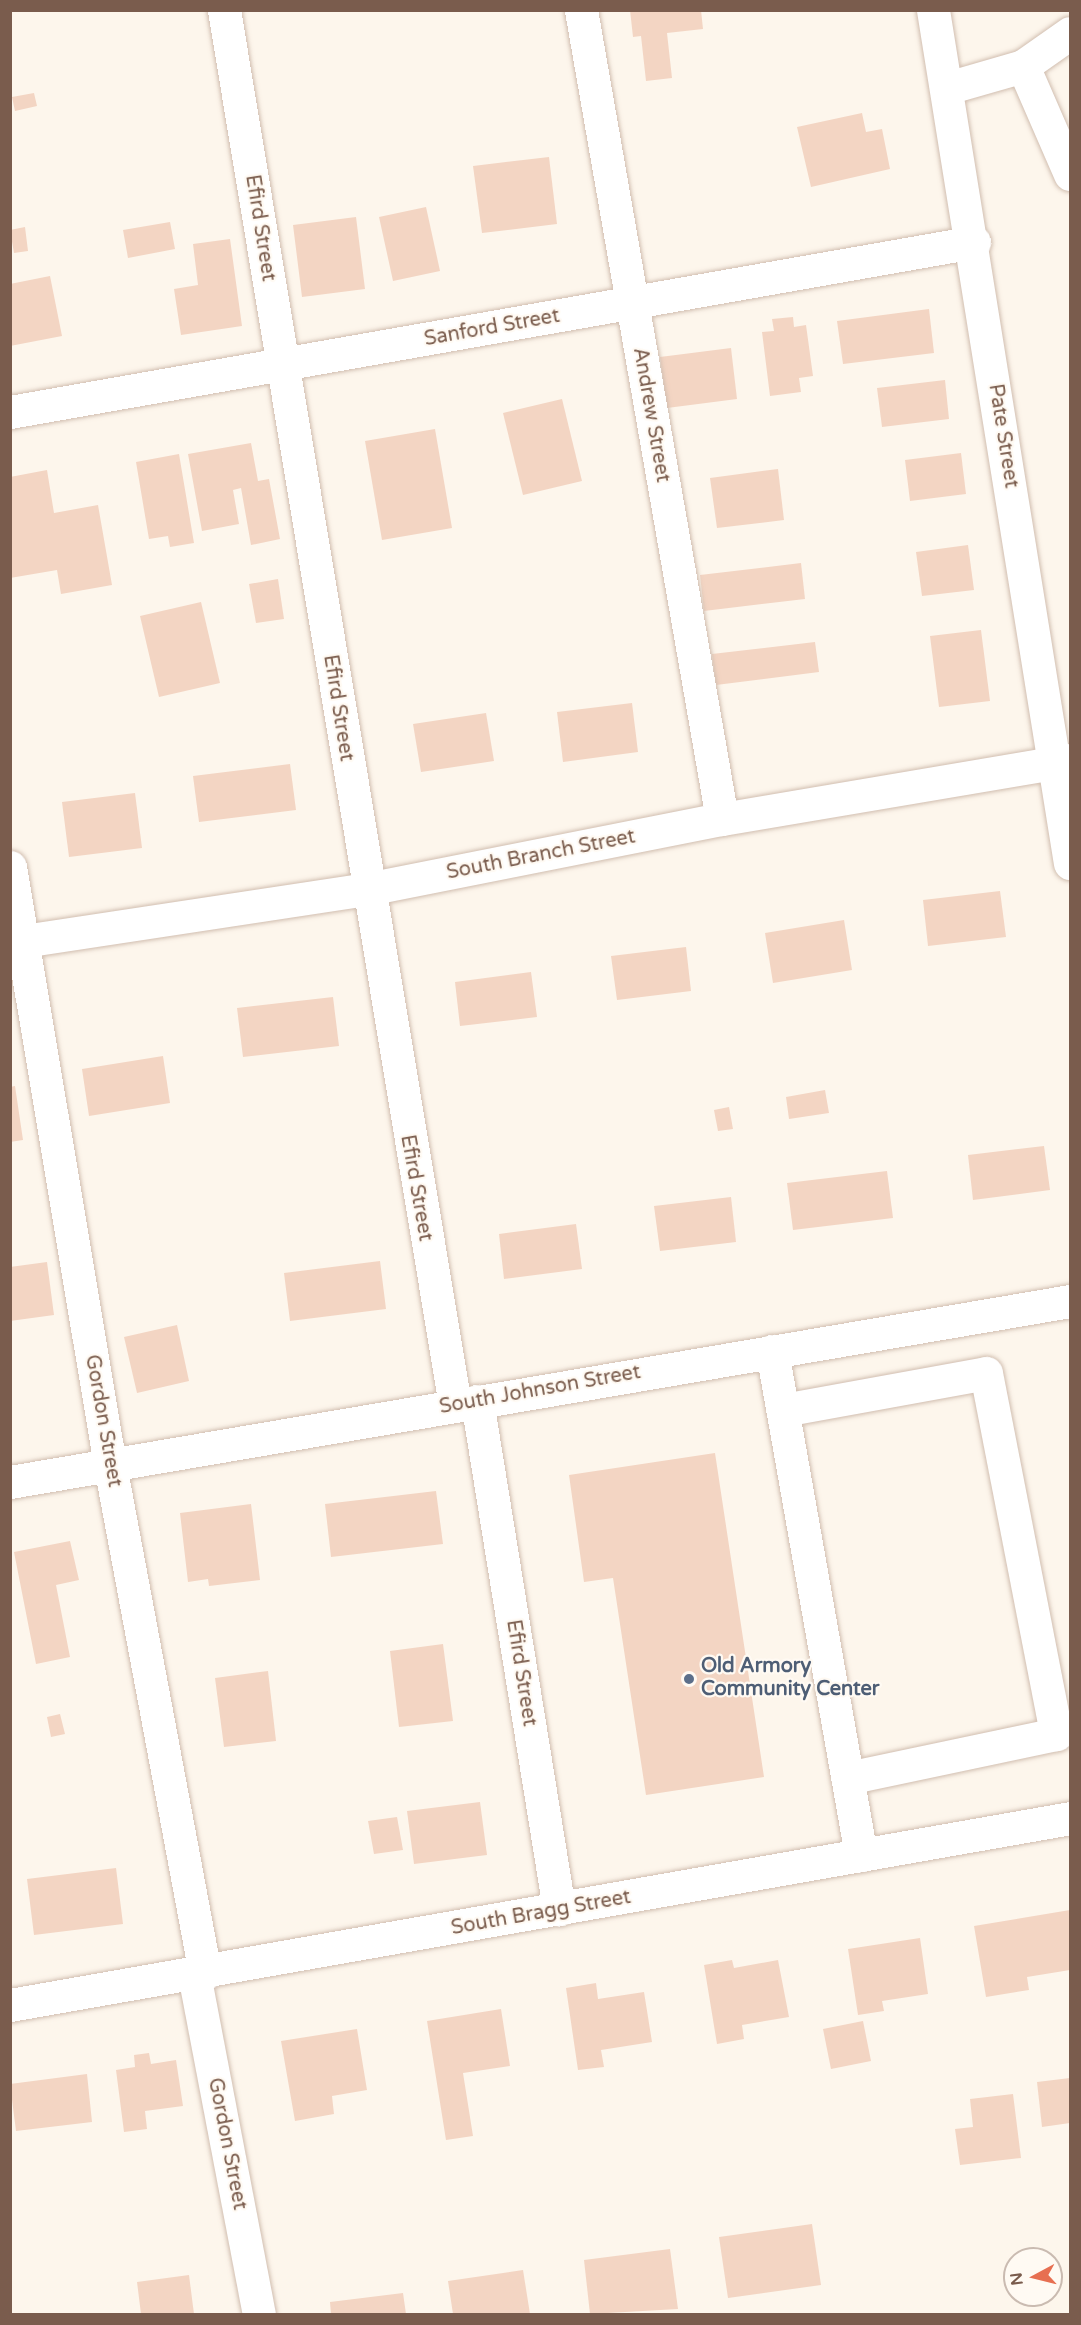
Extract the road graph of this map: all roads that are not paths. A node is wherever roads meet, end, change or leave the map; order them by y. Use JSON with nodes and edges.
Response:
{"nodes":[{"id":1,"x":224,"y":10,"type":"edge"},
{"id":2,"x":581,"y":10,"type":"edge"},
{"id":3,"x":933,"y":10,"type":"edge"},
{"id":4,"x":1071,"y":33,"type":"edge"},
{"id":5,"x":1023,"y":66,"type":"junction"},
{"id":6,"x":946,"y":88,"type":"junction"},
{"id":7,"x":1071,"y":174,"type":"edge"},
{"id":8,"x":974,"y":242,"type":"junction"},
{"id":9,"x":632,"y":303,"type":"junction"},
{"id":10,"x":282,"y":367,"type":"junction"},
{"id":11,"x":10,"y":412,"type":"edge"},
{"id":12,"x":1062,"y":761,"type":"edge"},
{"id":13,"x":722,"y":819,"type":"junction"},
{"id":14,"x":1071,"y":863,"type":"edge"},
{"id":15,"x":10,"y":867,"type":"edge"},
{"id":16,"x":367,"y":889,"type":"junction"},
{"id":17,"x":16,"y":942,"type":"edge"},
{"id":18,"x":1071,"y":1301,"type":"edge"},
{"id":19,"x":772,"y":1351,"type":"junction"},
{"id":20,"x":466,"y":1403,"type":"junction"},
{"id":21,"x":783,"y":1410,"type":"junction"},
{"id":22,"x":110,"y":1465,"type":"junction"},
{"id":23,"x":10,"y":1482,"type":"edge"},
{"id":24,"x":848,"y":1778,"type":"junction"},
{"id":25,"x":1071,"y":1818,"type":"edge"},
{"id":26,"x":861,"y":1855,"type":"junction"},
{"id":27,"x":559,"y":1909,"type":"junction"},
{"id":28,"x":200,"y":1973,"type":"junction"},
{"id":29,"x":10,"y":2005,"type":"edge"},
{"id":30,"x":259,"y":2314,"type":"edge"}],
"edges":[{"from":1,"to":10,"type":"street","name":"Efird Street"},
{"from":2,"to":9,"type":"street","name":"Andrew Street"},
{"from":3,"to":6,"type":"street","name":"Pate Street"},
{"from":4,"to":5,"type":"street"},
{"from":5,"to":6,"type":"street"},
{"from":5,"to":7,"type":"street"},
{"from":6,"to":8,"type":"street","name":"Pate Street"},
{"from":8,"to":9,"type":"street","name":"Sanford Street"},
{"from":8,"to":12,"type":"street","name":"Pate Street"},
{"from":9,"to":10,"type":"street","name":"Sanford Street"},
{"from":9,"to":13,"type":"street","name":"Andrew Street"},
{"from":10,"to":11,"type":"street","name":"Sanford Street"},
{"from":10,"to":16,"type":"street","name":"Efird Street"},
{"from":12,"to":13,"type":"street","name":"South Branch Street"},
{"from":12,"to":14,"type":"street","name":"Pate Street"},
{"from":13,"to":16,"type":"street","name":"South Branch Street"},
{"from":15,"to":17,"type":"street","name":"Gordon Street"},
{"from":16,"to":17,"type":"street","name":"South Branch Street"},
{"from":16,"to":20,"type":"street","name":"Efird Street"},
{"from":17,"to":22,"type":"street","name":"Gordon Street"},
{"from":18,"to":19,"type":"street","name":"South Johnson Street"},
{"from":19,"to":20,"type":"street","name":"South Johnson Street"},
{"from":19,"to":21,"type":"street"},
{"from":20,"to":22,"type":"street","name":"South Johnson Street"},
{"from":20,"to":27,"type":"street","name":"Efird Street"},
{"from":21,"to":24,"type":"street"},
{"from":21,"to":24,"type":"street"},
{"from":22,"to":23,"type":"street","name":"South Johnson Street"},
{"from":22,"to":28,"type":"street","name":"Gordon Street"},
{"from":24,"to":26,"type":"street"},
{"from":25,"to":26,"type":"street","name":"South Bragg Street"},
{"from":26,"to":27,"type":"street","name":"South Bragg Street"},
{"from":27,"to":28,"type":"street","name":"South Bragg Street"},
{"from":28,"to":29,"type":"street","name":"South Bragg Street"},
{"from":28,"to":30,"type":"street","name":"Gordon Street"}]}
